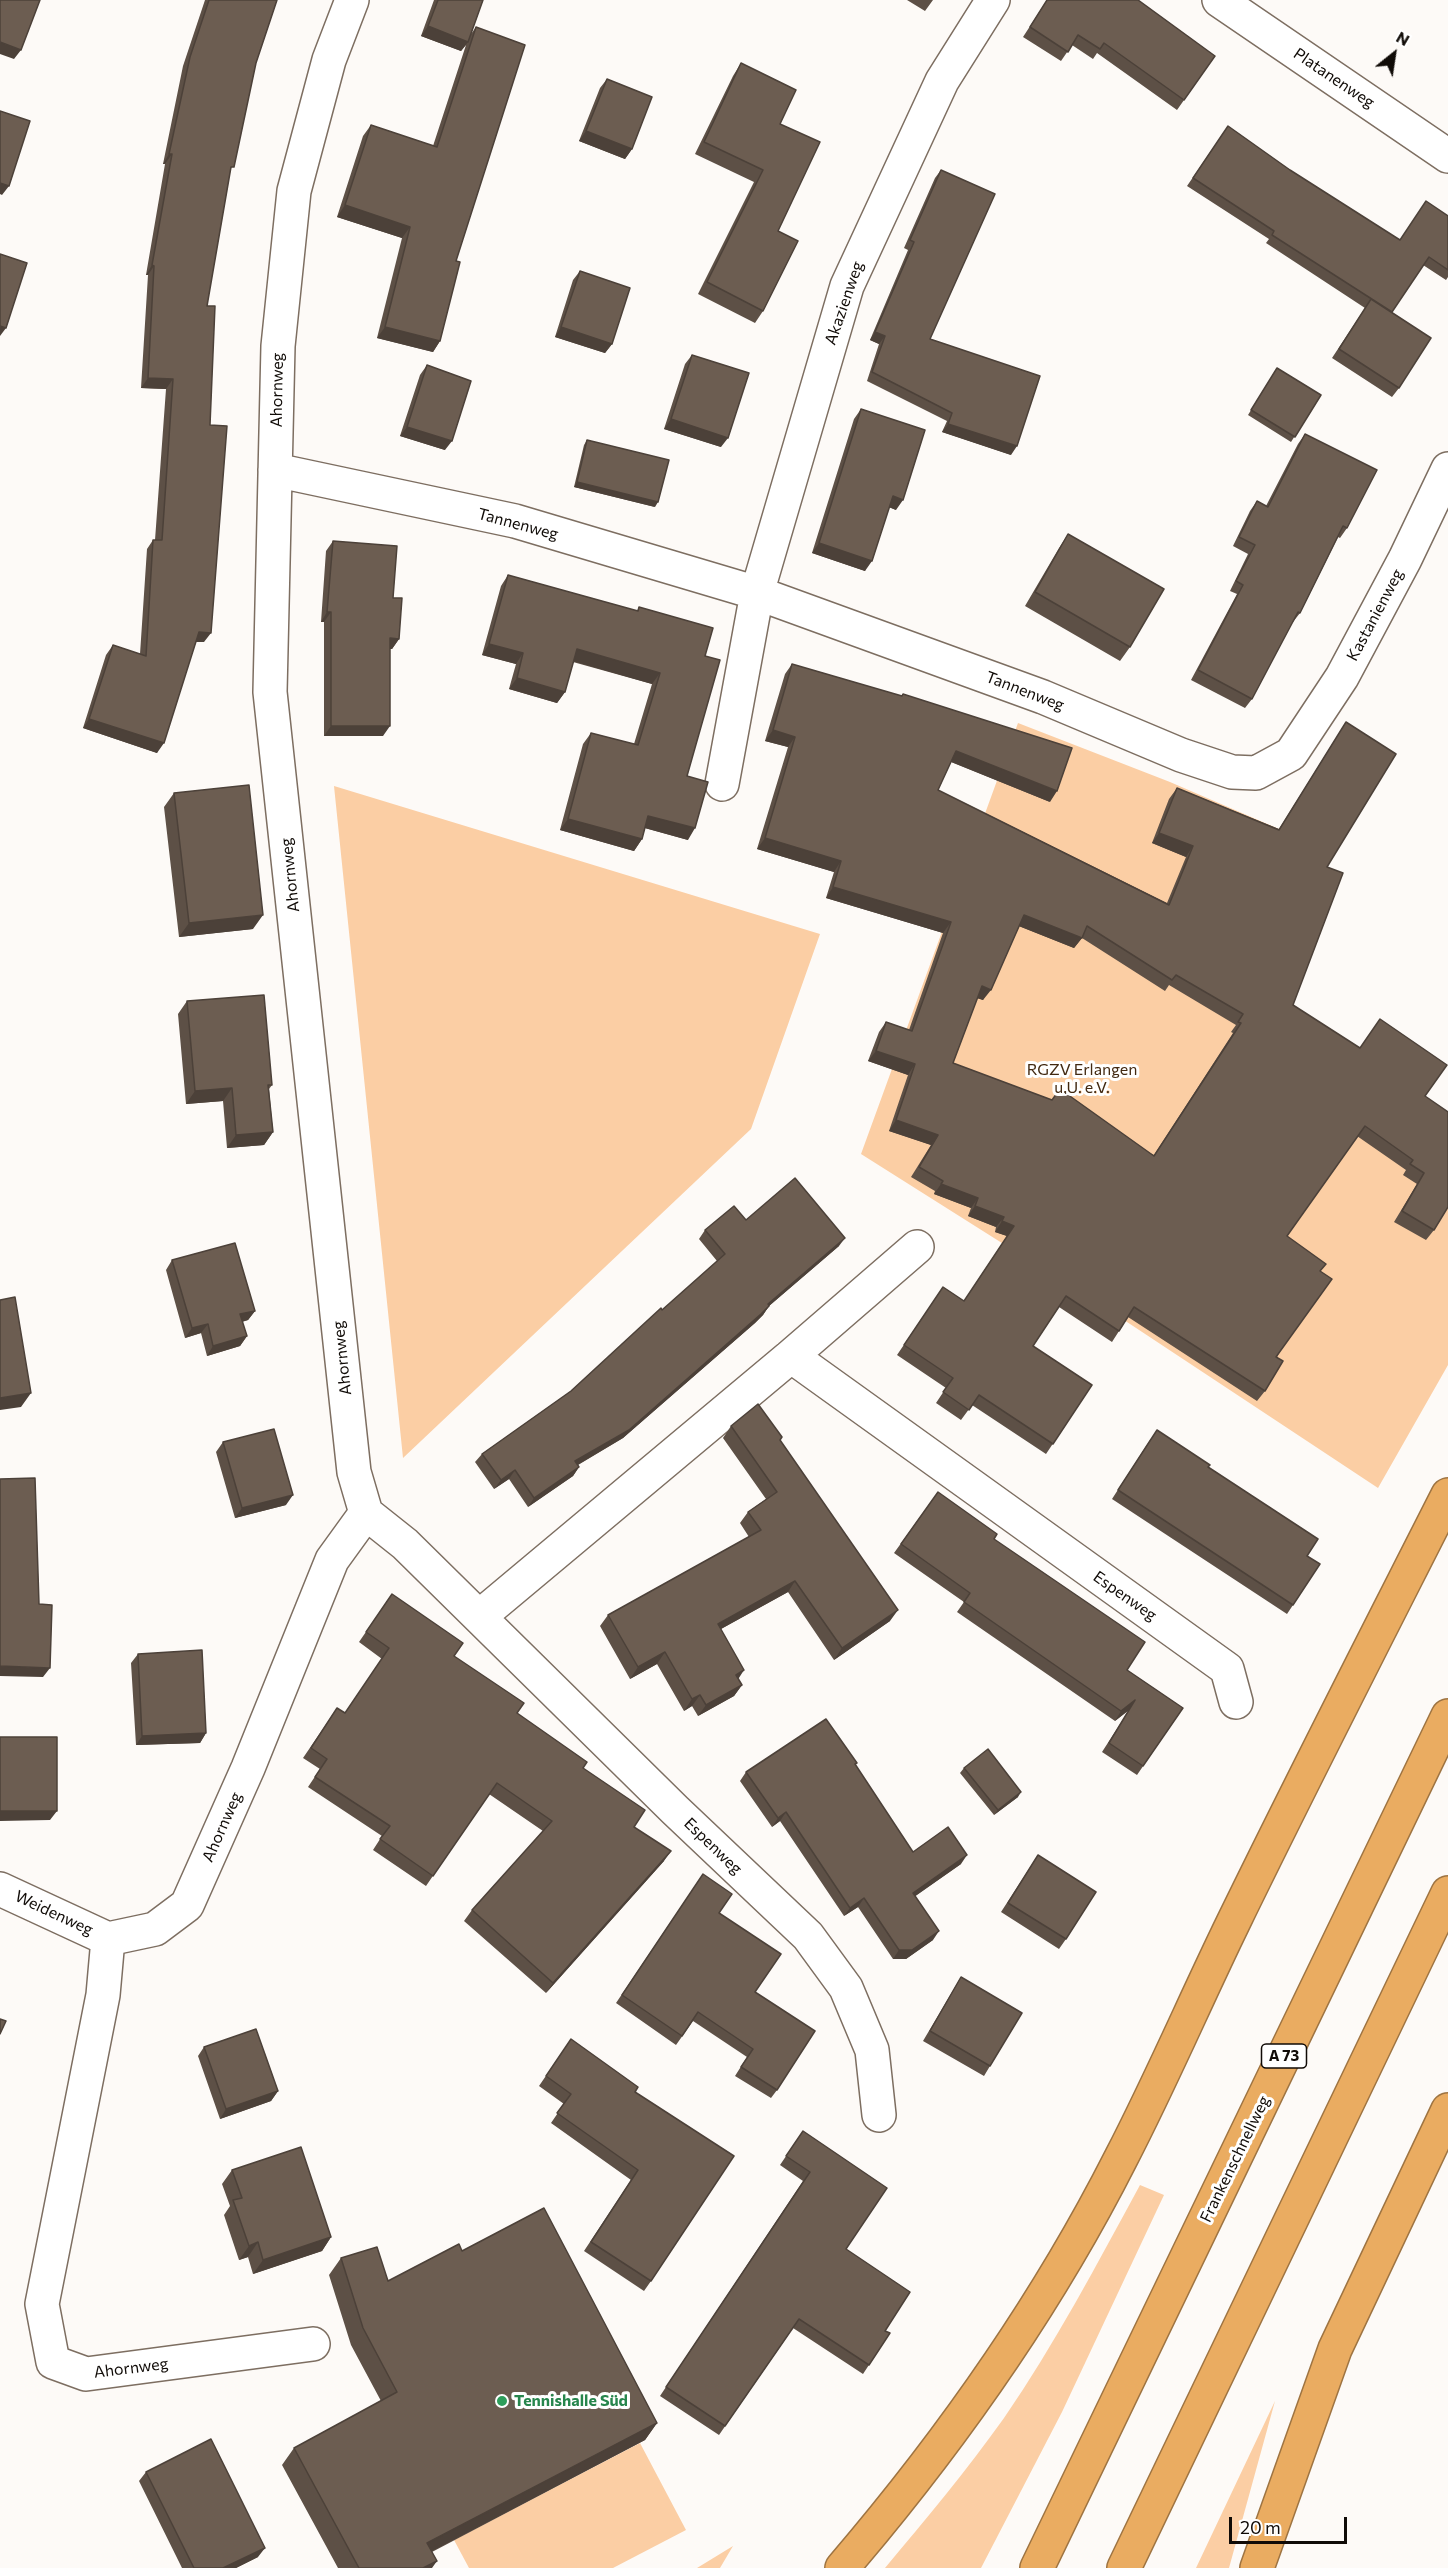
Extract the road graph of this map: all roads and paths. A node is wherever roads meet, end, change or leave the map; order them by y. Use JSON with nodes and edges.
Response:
{"nodes":[{"id":1,"x":352,"y":0,"type":"edge"},
{"id":2,"x":993,"y":0,"type":"edge"},
{"id":3,"x":1219,"y":0,"type":"edge"},
{"id":4,"x":1448,"y":156,"type":"edge"},
{"id":5,"x":1448,"y":469,"type":"edge"},
{"id":6,"x":275,"y":470,"type":"junction"},
{"id":7,"x":757,"y":593,"type":"junction"},
{"id":8,"x":1291,"y":754,"type":"joint"},
{"id":9,"x":722,"y":784,"type":"dead end"},
{"id":10,"x":917,"y":1246,"type":"dead end"},
{"id":11,"x":791,"y":1356,"type":"junction"},
{"id":12,"x":1448,"y":1495,"type":"edge"},
{"id":13,"x":366,"y":1513,"type":"junction"},
{"id":14,"x":479,"y":1617,"type":"junction"},
{"id":15,"x":1236,"y":1702,"type":"dead end"},
{"id":16,"x":1448,"y":1716,"type":"edge"},
{"id":17,"x":0,"y":1889,"type":"edge"},
{"id":18,"x":1448,"y":1893,"type":"edge"},
{"id":19,"x":108,"y":1939,"type":"junction"},
{"id":20,"x":1448,"y":2110,"type":"edge"},
{"id":21,"x":879,"y":2115,"type":"dead end"},
{"id":22,"x":313,"y":2344,"type":"dead end"},
{"id":23,"x":842,"y":2568,"type":"edge"},
{"id":24,"x":1037,"y":2568,"type":"edge"},
{"id":25,"x":1124,"y":2568,"type":"edge"},
{"id":26,"x":1257,"y":2568,"type":"edge"}],
"edges":[{"from":1,"to":6,"type":"street","name":"Ahornweg"},
{"from":2,"to":7,"type":"street","name":"Akazienweg"},
{"from":3,"to":4,"type":"street","name":"Platanenweg"},
{"from":5,"to":8,"type":"street","name":"Kastanienweg"},
{"from":6,"to":7,"type":"street","name":"Tannenweg"},
{"from":6,"to":13,"type":"street","name":"Ahornweg"},
{"from":7,"to":8,"type":"street","name":"Tannenweg"},
{"from":7,"to":9,"type":"street"},
{"from":10,"to":11,"type":"street"},
{"from":11,"to":14,"type":"street"},
{"from":11,"to":15,"type":"street","name":"Espenweg"},
{"from":12,"to":23,"type":"highway"},
{"from":13,"to":14,"type":"street","name":"Espenweg"},
{"from":13,"to":19,"type":"street","name":"Ahornweg"},
{"from":14,"to":21,"type":"street","name":"Espenweg"},
{"from":16,"to":24,"type":"highway","name":"Frankenschnellweg","number":"A 73"},
{"from":17,"to":19,"type":"street","name":"Weidenweg"},
{"from":18,"to":25,"type":"highway"},
{"from":19,"to":22,"type":"street","name":"Ahornweg"},
{"from":20,"to":26,"type":"highway"}]}
